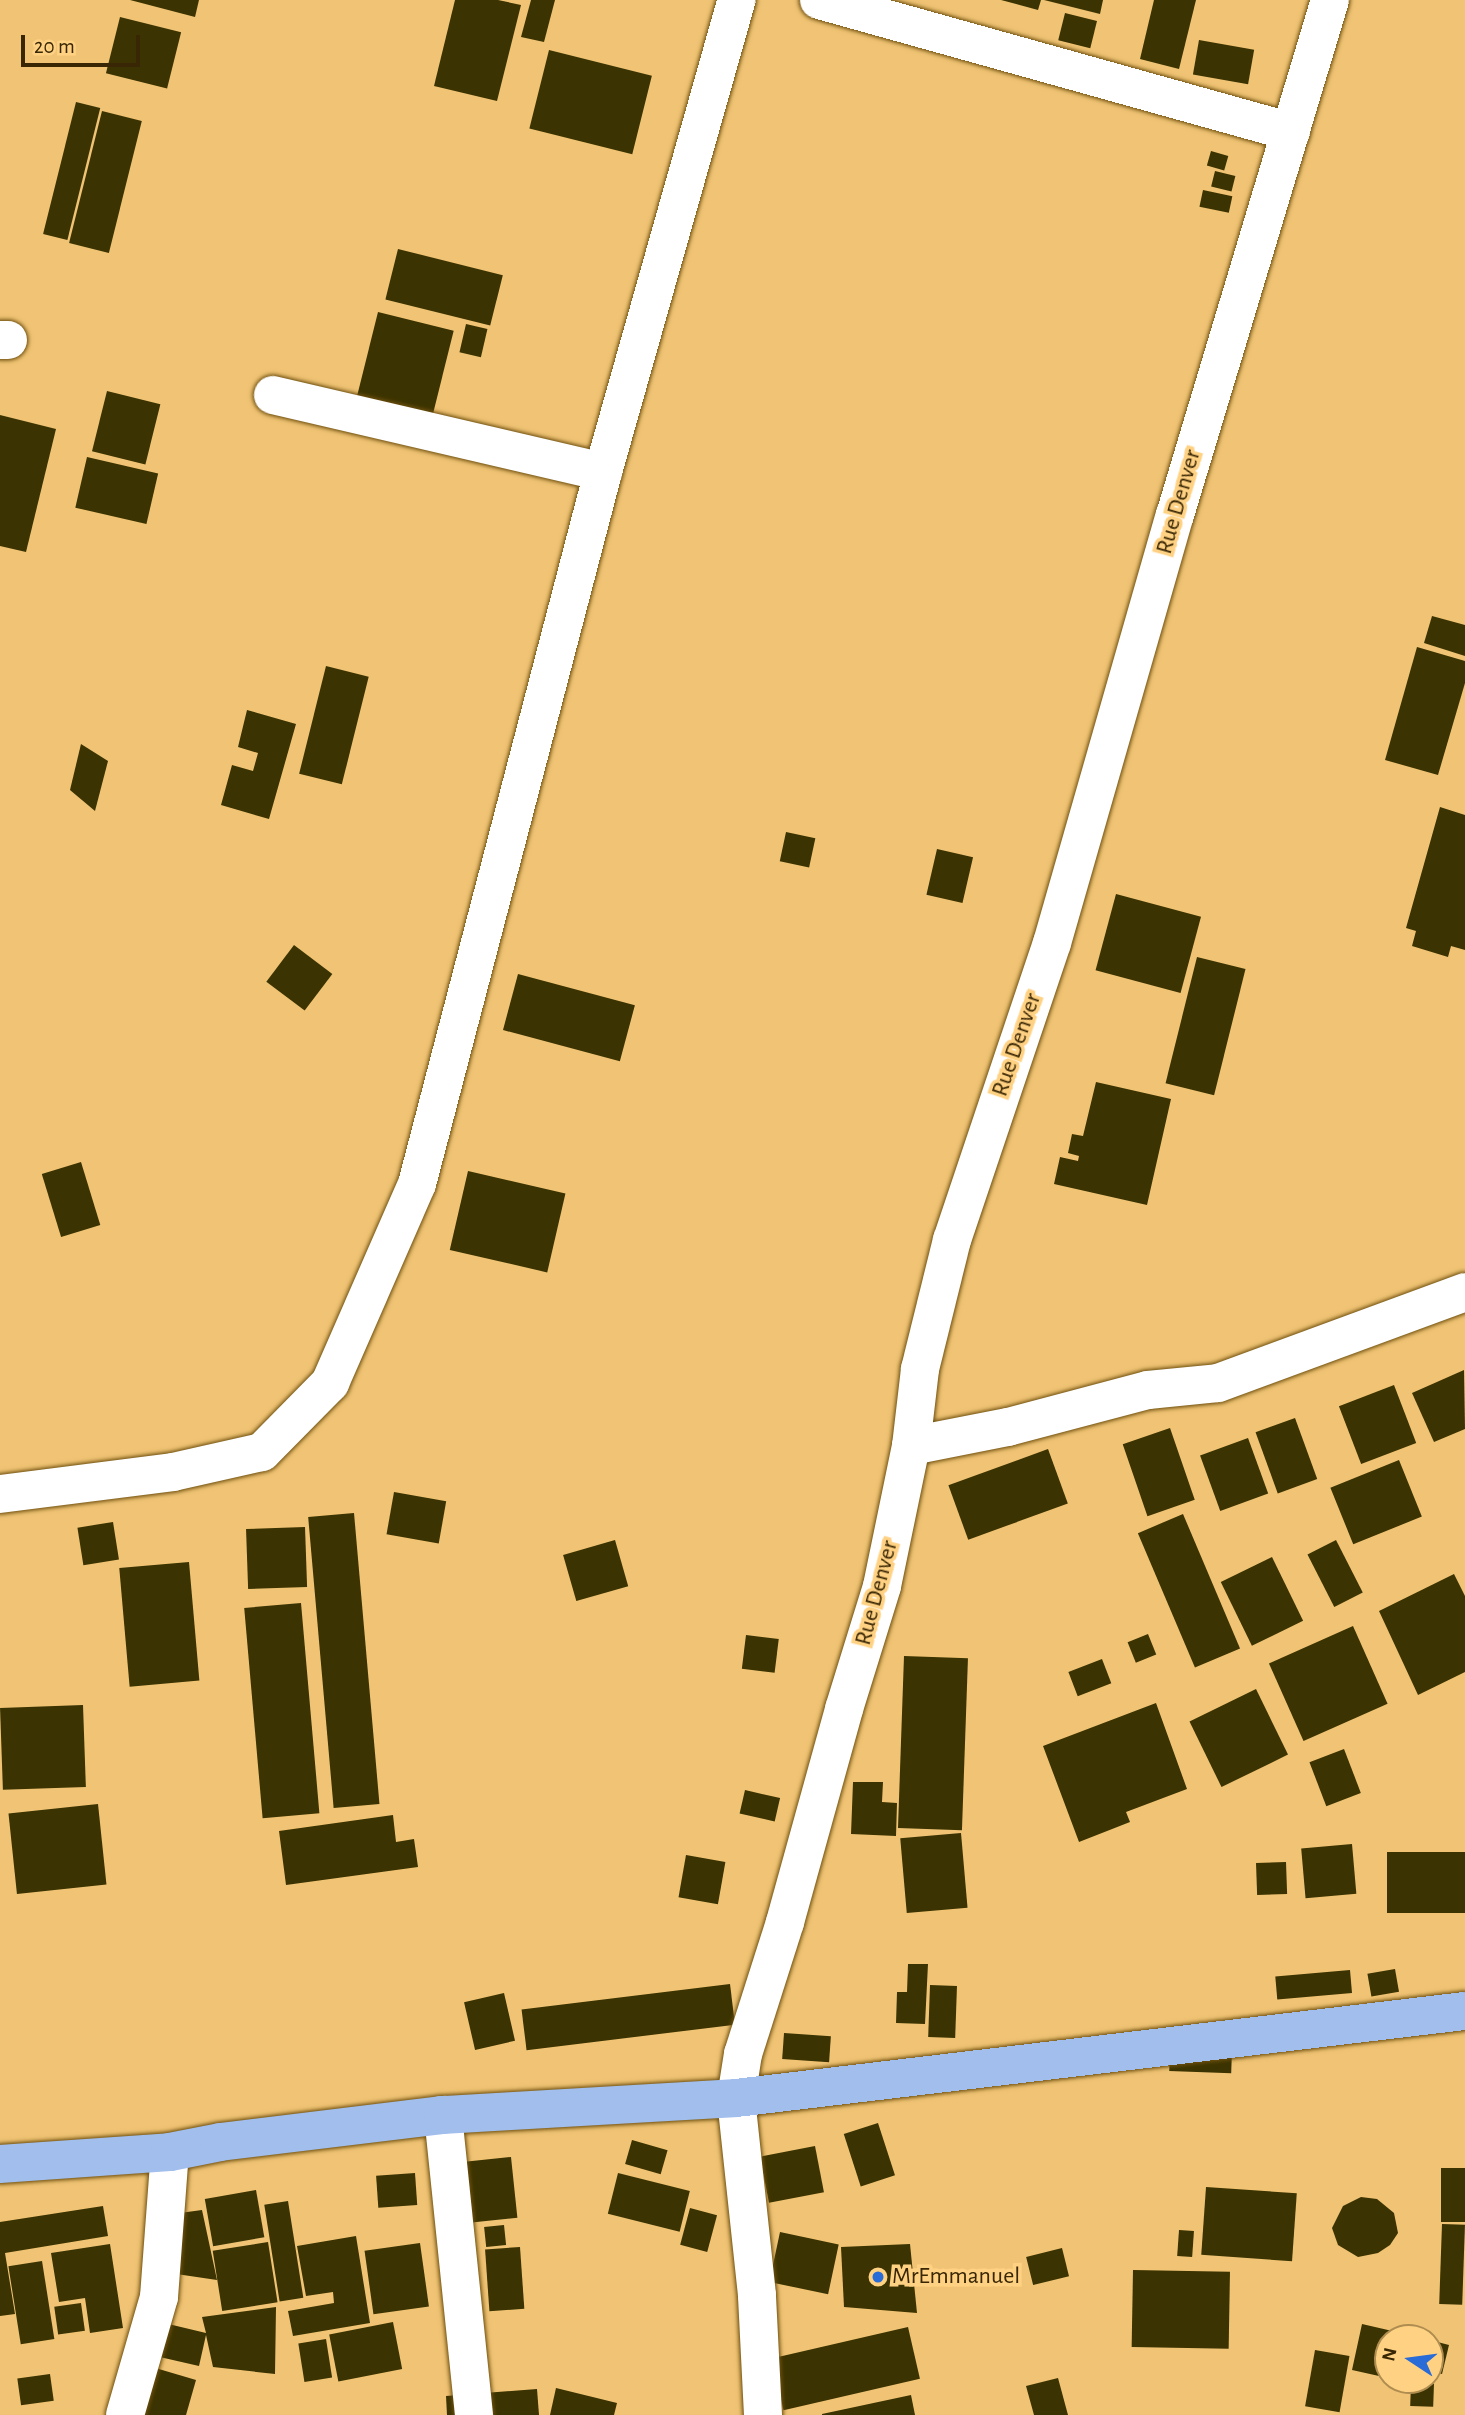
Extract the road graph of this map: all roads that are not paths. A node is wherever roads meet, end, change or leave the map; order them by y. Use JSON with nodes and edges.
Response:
{"nodes":[{"id":1,"x":737,"y":0,"type":"edge"},
{"id":2,"x":819,"y":0,"type":"edge"},
{"id":3,"x":1330,"y":0,"type":"edge"},
{"id":4,"x":1290,"y":132,"type":"junction"},
{"id":5,"x":273,"y":395,"type":"dead end"},
{"id":6,"x":603,"y":472,"type":"junction"},
{"id":7,"x":1465,"y":1292,"type":"edge"},
{"id":8,"x":911,"y":1446,"type":"junction"},
{"id":9,"x":0,"y":1494,"type":"edge"},
{"id":10,"x":1465,"y":2011,"type":"edge"},
{"id":11,"x":736,"y":2098,"type":"junction"},
{"id":12,"x":443,"y":2115,"type":"junction"},
{"id":13,"x":170,"y":2152,"type":"junction"},
{"id":14,"x":0,"y":2164,"type":"edge"},
{"id":15,"x":125,"y":2415,"type":"edge"},
{"id":16,"x":474,"y":2415,"type":"edge"},
{"id":17,"x":763,"y":2415,"type":"edge"}],
"edges":[{"from":1,"to":6,"type":"street"},
{"from":2,"to":4,"type":"street"},
{"from":3,"to":4,"type":"street","name":"Rue Denver"},
{"from":4,"to":8,"type":"street","name":"Rue Denver"},
{"from":5,"to":6,"type":"street"},
{"from":6,"to":9,"type":"street"},
{"from":7,"to":8,"type":"street"},
{"from":8,"to":11,"type":"street","name":"Rue Denver"},
{"from":10,"to":11,"type":"main road"},
{"from":11,"to":12,"type":"main road"},
{"from":11,"to":17,"type":"street","name":"Rue Denver"},
{"from":12,"to":13,"type":"main road"},
{"from":12,"to":16,"type":"street"},
{"from":13,"to":14,"type":"main road"},
{"from":13,"to":15,"type":"street"}]}
